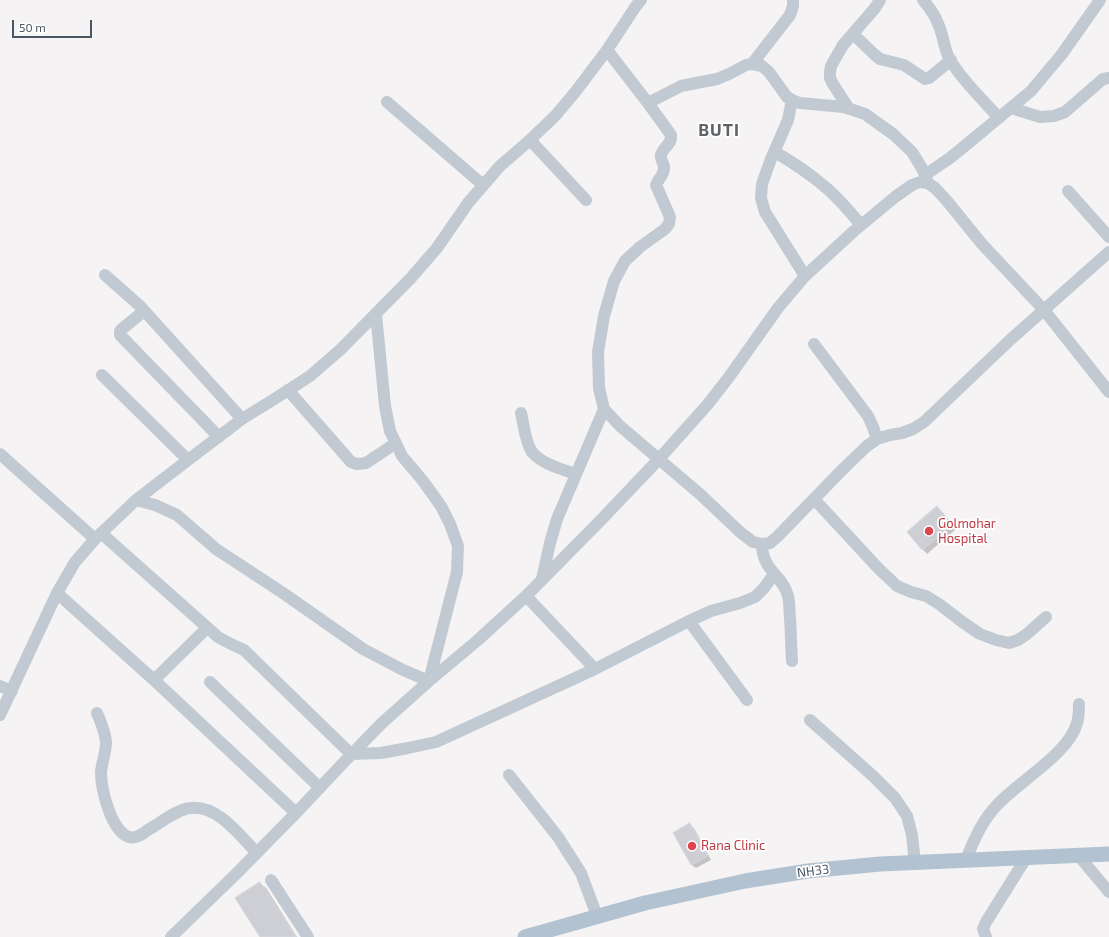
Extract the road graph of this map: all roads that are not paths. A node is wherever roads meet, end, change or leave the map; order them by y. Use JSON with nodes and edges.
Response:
{"nodes":[{"id":1,"x":641,"y":0,"type":"edge"},
{"id":2,"x":793,"y":0,"type":"edge"},
{"id":3,"x":880,"y":0,"type":"edge"},
{"id":4,"x":923,"y":0,"type":"edge"},
{"id":5,"x":1100,"y":0,"type":"edge"},
{"id":6,"x":853,"y":34,"type":"junction"},
{"id":7,"x":607,"y":50,"type":"junction"},
{"id":8,"x":951,"y":60,"type":"junction"},
{"id":9,"x":752,"y":64,"type":"junction"},
{"id":10,"x":1107,"y":77,"type":"edge"},
{"id":11,"x":792,"y":100,"type":"junction"},
{"id":12,"x":387,"y":102,"type":"dead end"},
{"id":13,"x":648,"y":102,"type":"junction"},
{"id":14,"x":1011,"y":108,"type":"junction"},
{"id":15,"x":849,"y":109,"type":"junction"},
{"id":16,"x":999,"y":118,"type":"junction"},
{"id":17,"x":530,"y":140,"type":"junction"},
{"id":18,"x":775,"y":152,"type":"junction"},
{"id":19,"x":927,"y":179,"type":"junction"},
{"id":20,"x":483,"y":185,"type":"junction"},
{"id":21,"x":1068,"y":191,"type":"dead end"},
{"id":22,"x":586,"y":200,"type":"dead end"},
{"id":23,"x":861,"y":225,"type":"junction"},
{"id":24,"x":1109,"y":237,"type":"edge"},
{"id":25,"x":1109,"y":252,"type":"edge"},
{"id":26,"x":105,"y":275,"type":"dead end"},
{"id":27,"x":805,"y":276,"type":"junction"},
{"id":28,"x":1044,"y":310,"type":"junction"},
{"id":29,"x":144,"y":311,"type":"junction"},
{"id":30,"x":376,"y":314,"type":"junction"},
{"id":31,"x":814,"y":344,"type":"dead end"},
{"id":32,"x":102,"y":375,"type":"dead end"},
{"id":33,"x":288,"y":390,"type":"junction"},
{"id":34,"x":1109,"y":392,"type":"edge"},
{"id":35,"x":604,"y":409,"type":"junction"},
{"id":36,"x":521,"y":413,"type":"dead end"},
{"id":37,"x":242,"y":420,"type":"junction"},
{"id":38,"x":219,"y":437,"type":"junction"},
{"id":39,"x":877,"y":439,"type":"junction"},
{"id":40,"x":396,"y":443,"type":"junction"},
{"id":41,"x":0,"y":454,"type":"edge"},
{"id":42,"x":659,"y":459,"type":"junction"},
{"id":43,"x":188,"y":460,"type":"junction"},
{"id":44,"x":576,"y":474,"type":"junction"},
{"id":45,"x":814,"y":499,"type":"junction"},
{"id":46,"x":136,"y":500,"type":"junction"},
{"id":47,"x":98,"y":536,"type":"junction"},
{"id":48,"x":762,"y":544,"type":"junction"},
{"id":49,"x":774,"y":574,"type":"junction"},
{"id":50,"x":542,"y":580,"type":"junction"},
{"id":51,"x":57,"y":593,"type":"junction"},
{"id":52,"x":526,"y":596,"type":"junction"},
{"id":53,"x":1046,"y":617,"type":"dead end"},
{"id":54,"x":688,"y":621,"type":"junction"},
{"id":55,"x":207,"y":628,"type":"junction"},
{"id":56,"x":792,"y":661,"type":"dead end"},
{"id":57,"x":595,"y":669,"type":"junction"},
{"id":58,"x":154,"y":680,"type":"junction"},
{"id":59,"x":428,"y":681,"type":"junction"},
{"id":60,"x":210,"y":682,"type":"dead end"},
{"id":61,"x":0,"y":686,"type":"edge"},
{"id":62,"x":12,"y":691,"type":"junction"},
{"id":63,"x":747,"y":700,"type":"dead end"},
{"id":64,"x":1079,"y":704,"type":"dead end"},
{"id":65,"x":97,"y":713,"type":"dead end"},
{"id":66,"x":0,"y":715,"type":"edge"},
{"id":67,"x":810,"y":720,"type":"dead end"},
{"id":68,"x":351,"y":754,"type":"junction"},
{"id":69,"x":509,"y":775,"type":"dead end"},
{"id":70,"x":320,"y":788,"type":"junction"},
{"id":71,"x":296,"y":813,"type":"junction"},
{"id":72,"x":256,"y":853,"type":"junction"},
{"id":73,"x":1109,"y":854,"type":"edge"},
{"id":74,"x":1078,"y":855,"type":"junction"},
{"id":75,"x":1026,"y":858,"type":"junction"},
{"id":76,"x":966,"y":860,"type":"junction"},
{"id":77,"x":915,"y":863,"type":"junction"},
{"id":78,"x":270,"y":880,"type":"dead end"},
{"id":79,"x":1109,"y":892,"type":"edge"},
{"id":80,"x":597,"y":916,"type":"junction"},
{"id":81,"x":171,"y":937,"type":"edge"},
{"id":82,"x":308,"y":937,"type":"edge"},
{"id":83,"x":525,"y":937,"type":"edge"},
{"id":84,"x":986,"y":937,"type":"edge"}],
"edges":[{"from":1,"to":7,"type":"street"},
{"from":2,"to":9,"type":"street"},
{"from":3,"to":6,"type":"street"},
{"from":4,"to":8,"type":"street"},
{"from":5,"to":14,"type":"street"},
{"from":6,"to":8,"type":"street"},
{"from":6,"to":15,"type":"street"},
{"from":7,"to":13,"type":"street"},
{"from":7,"to":17,"type":"street"},
{"from":8,"to":16,"type":"street"},
{"from":9,"to":11,"type":"street"},
{"from":9,"to":13,"type":"street"},
{"from":10,"to":14,"type":"street"},
{"from":11,"to":15,"type":"street"},
{"from":11,"to":18,"type":"street"},
{"from":12,"to":20,"type":"street"},
{"from":13,"to":35,"type":"street"},
{"from":14,"to":16,"type":"street"},
{"from":15,"to":19,"type":"street"},
{"from":16,"to":19,"type":"street"},
{"from":17,"to":20,"type":"street"},
{"from":17,"to":22,"type":"street"},
{"from":18,"to":23,"type":"street"},
{"from":18,"to":27,"type":"street"},
{"from":19,"to":23,"type":"street"},
{"from":19,"to":28,"type":"street"},
{"from":20,"to":30,"type":"street"},
{"from":21,"to":24,"type":"street"},
{"from":23,"to":27,"type":"street"},
{"from":25,"to":28,"type":"street"},
{"from":26,"to":29,"type":"street"},
{"from":27,"to":42,"type":"street"},
{"from":28,"to":34,"type":"street"},
{"from":28,"to":39,"type":"street"},
{"from":29,"to":37,"type":"street"},
{"from":29,"to":38,"type":"street"},
{"from":30,"to":33,"type":"street"},
{"from":30,"to":40,"type":"street"},
{"from":31,"to":39,"type":"street"},
{"from":32,"to":43,"type":"street"},
{"from":33,"to":37,"type":"street"},
{"from":33,"to":40,"type":"street"},
{"from":35,"to":42,"type":"street"},
{"from":35,"to":44,"type":"street"},
{"from":36,"to":44,"type":"street"},
{"from":37,"to":38,"type":"street"},
{"from":38,"to":43,"type":"street"},
{"from":39,"to":45,"type":"street"},
{"from":40,"to":59,"type":"street"},
{"from":41,"to":47,"type":"street"},
{"from":42,"to":48,"type":"street"},
{"from":42,"to":50,"type":"street"},
{"from":43,"to":46,"type":"street"},
{"from":44,"to":50,"type":"street"},
{"from":45,"to":48,"type":"street"},
{"from":45,"to":53,"type":"street"},
{"from":46,"to":47,"type":"street"},
{"from":46,"to":59,"type":"street"},
{"from":47,"to":51,"type":"street"},
{"from":47,"to":55,"type":"street"},
{"from":48,"to":49,"type":"street"},
{"from":49,"to":54,"type":"street"},
{"from":49,"to":56,"type":"street"},
{"from":50,"to":52,"type":"street"},
{"from":51,"to":58,"type":"street"},
{"from":51,"to":62,"type":"street"},
{"from":52,"to":57,"type":"street"},
{"from":52,"to":59,"type":"street"},
{"from":54,"to":57,"type":"street"},
{"from":54,"to":63,"type":"street"},
{"from":55,"to":58,"type":"street"},
{"from":55,"to":68,"type":"street"},
{"from":57,"to":68,"type":"street"},
{"from":58,"to":71,"type":"street"},
{"from":59,"to":68,"type":"street"},
{"from":60,"to":70,"type":"street"},
{"from":61,"to":62,"type":"street"},
{"from":62,"to":66,"type":"street"},
{"from":64,"to":76,"type":"street"},
{"from":65,"to":72,"type":"street"},
{"from":67,"to":77,"type":"street"},
{"from":68,"to":70,"type":"street"},
{"from":69,"to":80,"type":"street"},
{"from":70,"to":71,"type":"street"},
{"from":71,"to":72,"type":"street"},
{"from":72,"to":81,"type":"street"},
{"from":73,"to":74,"type":"main road","name":"NH33"},
{"from":74,"to":75,"type":"main road","name":"NH33"},
{"from":74,"to":79,"type":"street"},
{"from":75,"to":76,"type":"main road","name":"NH33"},
{"from":75,"to":84,"type":"street"},
{"from":76,"to":77,"type":"main road","name":"NH33"},
{"from":77,"to":80,"type":"main road","name":"NH33"},
{"from":78,"to":82,"type":"street"},
{"from":80,"to":83,"type":"main road","name":"NH33"}]}
